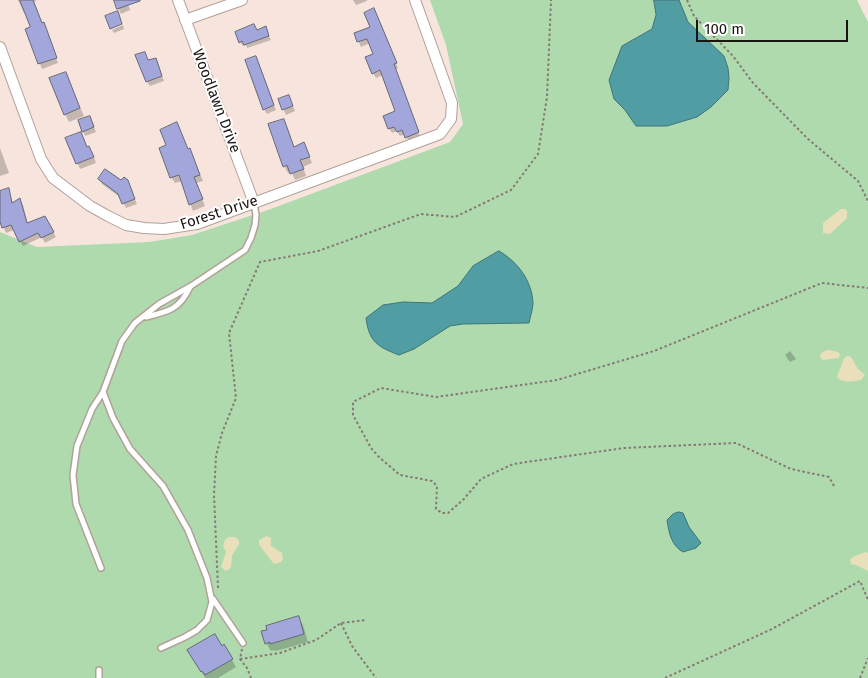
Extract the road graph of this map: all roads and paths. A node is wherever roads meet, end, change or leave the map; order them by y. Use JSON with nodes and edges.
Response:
{"nodes":[{"id":1,"x":178,"y":0,"type":"edge"},
{"id":2,"x":242,"y":0,"type":"edge"},
{"id":3,"x":415,"y":0,"type":"edge"},
{"id":4,"x":551,"y":0,"type":"edge"},
{"id":5,"x":687,"y":0,"type":"edge"},
{"id":6,"x":185,"y":20,"type":"junction"},
{"id":7,"x":0,"y":47,"type":"edge"},
{"id":8,"x":868,"y":201,"type":"edge"},
{"id":9,"x":254,"y":203,"type":"junction"},
{"id":10,"x":191,"y":286,"type":"junction"},
{"id":11,"x":868,"y":288,"type":"edge"},
{"id":12,"x":144,"y":318,"type":"junction"},
{"id":13,"x":103,"y":392,"type":"junction"},
{"id":14,"x":834,"y":486,"type":"dead end"},
{"id":15,"x":101,"y":568,"type":"dead end"},
{"id":16,"x":211,"y":597,"type":"junction"},
{"id":17,"x":868,"y":600,"type":"edge"},
{"id":18,"x":217,"y":606,"type":"junction"},
{"id":19,"x":366,"y":620,"type":"dead end"},
{"id":20,"x":341,"y":623,"type":"junction"},
{"id":21,"x":243,"y":643,"type":"joint"},
{"id":22,"x":161,"y":648,"type":"dead end"},
{"id":23,"x":868,"y":658,"type":"edge"},
{"id":24,"x":240,"y":659,"type":"junction"},
{"id":25,"x":99,"y":670,"type":"dead end"},
{"id":26,"x":99,"y":678,"type":"edge"},
{"id":27,"x":252,"y":678,"type":"edge"},
{"id":28,"x":376,"y":678,"type":"edge"},
{"id":29,"x":665,"y":678,"type":"edge"},
{"id":30,"x":860,"y":678,"type":"edge"}],
"edges":[{"from":1,"to":6,"type":"street","name":"Woodlawn Drive"},
{"from":2,"to":6,"type":"street"},
{"from":3,"to":9,"type":"street","name":"Forest Drive"},
{"from":4,"to":18,"type":"path"},
{"from":5,"to":8,"type":"path"},
{"from":6,"to":9,"type":"street","name":"Woodlawn Drive"},
{"from":7,"to":9,"type":"street","name":"Forest Drive"},
{"from":9,"to":10,"type":"lane"},
{"from":10,"to":12,"type":"lane"},
{"from":10,"to":12,"type":"lane"},
{"from":11,"to":14,"type":"path"},
{"from":12,"to":13,"type":"lane"},
{"from":13,"to":15,"type":"lane"},
{"from":13,"to":16,"type":"lane"},
{"from":16,"to":18,"type":"lane"},
{"from":16,"to":22,"type":"lane"},
{"from":17,"to":29,"type":"path"},
{"from":18,"to":21,"type":"lane"},
{"from":19,"to":20,"type":"path"},
{"from":20,"to":24,"type":"path"},
{"from":20,"to":28,"type":"path"},
{"from":21,"to":24,"type":"path"},
{"from":23,"to":30,"type":"path"},
{"from":24,"to":27,"type":"path"},
{"from":25,"to":26,"type":"lane"}]}
